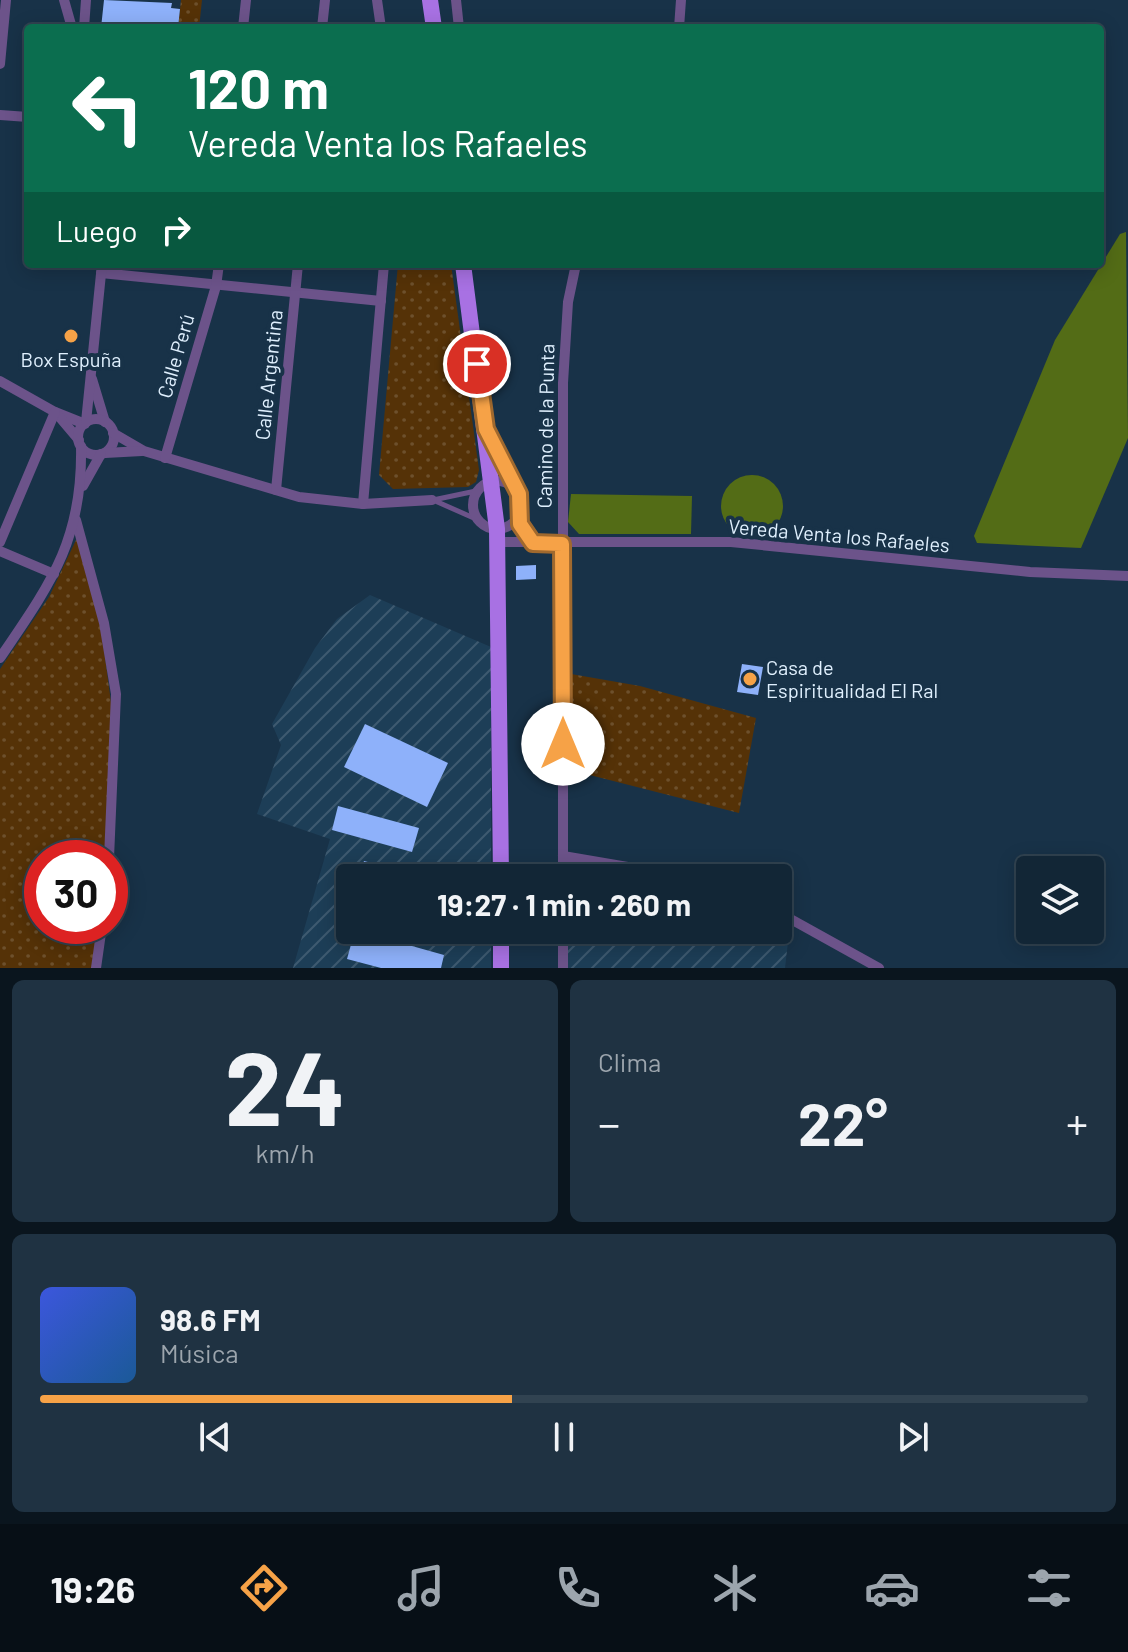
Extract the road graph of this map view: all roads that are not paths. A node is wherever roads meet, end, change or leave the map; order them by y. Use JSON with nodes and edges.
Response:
{"nodes":[{"id":1,"x":6,"y":0,"type":"edge"},
{"id":2,"x":64,"y":0,"type":"edge"},
{"id":3,"x":86,"y":0,"type":"edge"},
{"id":4,"x":246,"y":0,"type":"edge"},
{"id":5,"x":325,"y":0,"type":"edge"},
{"id":6,"x":377,"y":0,"type":"edge"},
{"id":7,"x":430,"y":0,"type":"edge"},
{"id":8,"x":456,"y":0,"type":"edge"},
{"id":9,"x":681,"y":0,"type":"edge"},
{"id":10,"x":71,"y":24,"type":"edge"},
{"id":11,"x":84,"y":24,"type":"edge"},
{"id":12,"x":243,"y":24,"type":"edge"},
{"id":13,"x":322,"y":24,"type":"edge"},
{"id":14,"x":380,"y":24,"type":"edge"},
{"id":15,"x":433,"y":24,"type":"edge"},
{"id":16,"x":459,"y":24,"type":"edge"},
{"id":17,"x":679,"y":24,"type":"edge"},
{"id":18,"x":0,"y":64,"type":"edge"},
{"id":19,"x":0,"y":115,"type":"edge"},
{"id":20,"x":24,"y":117,"type":"edge"},
{"id":21,"x":101,"y":268,"type":"edge"},
{"id":22,"x":218,"y":268,"type":"edge"},
{"id":23,"x":298,"y":268,"type":"edge"},
{"id":24,"x":384,"y":268,"type":"edge"},
{"id":25,"x":464,"y":268,"type":"edge"},
{"id":26,"x":575,"y":268,"type":"edge"},
{"id":27,"x":216,"y":286,"type":"junction"},
{"id":28,"x":295,"y":292,"type":"junction"},
{"id":29,"x":381,"y":301,"type":"junction"},
{"id":30,"x":91,"y":377,"type":"junction"},
{"id":31,"x":0,"y":381,"type":"edge"},
{"id":32,"x":86,"y":400,"type":"junction"},
{"id":33,"x":58,"y":413,"type":"junction"},
{"id":34,"x":105,"y":422,"type":"junction"},
{"id":35,"x":86,"y":423,"type":"junction"},
{"id":36,"x":486,"y":429,"type":"junction"},
{"id":37,"x":113,"y":433,"type":"junction"},
{"id":38,"x":80,"y":443,"type":"junction"},
{"id":39,"x":144,"y":451,"type":"junction"},
{"id":40,"x":103,"y":453,"type":"junction"},
{"id":41,"x":165,"y":458,"type":"junction"},
{"id":42,"x":492,"y":481,"type":"junction"},
{"id":43,"x":514,"y":487,"type":"junction"},
{"id":44,"x":276,"y":490,"type":"junction"},
{"id":45,"x":476,"y":491,"type":"junction"},
{"id":46,"x":81,"y":492,"type":"junction"},
{"id":47,"x":432,"y":500,"type":"junction"},
{"id":48,"x":363,"y":504,"type":"junction"},
{"id":49,"x":520,"y":512,"type":"junction"},
{"id":50,"x":476,"y":519,"type":"junction"},
{"id":51,"x":76,"y":520,"type":"junction"},
{"id":52,"x":497,"y":536,"type":"junction"},
{"id":53,"x":0,"y":542,"type":"edge"},
{"id":54,"x":533,"y":543,"type":"junction"},
{"id":55,"x":562,"y":544,"type":"junction"},
{"id":56,"x":0,"y":551,"type":"edge"},
{"id":57,"x":54,"y":574,"type":"junction"},
{"id":58,"x":1128,"y":576,"type":"edge"},
{"id":59,"x":0,"y":658,"type":"edge"},
{"id":60,"x":110,"y":840,"type":"edge"},
{"id":61,"x":563,"y":856,"type":"junction"},
{"id":62,"x":501,"y":864,"type":"edge"},
{"id":63,"x":563,"y":864,"type":"edge"},
{"id":64,"x":610,"y":864,"type":"edge"},
{"id":65,"x":792,"y":920,"type":"edge"},
{"id":66,"x":99,"y":944,"type":"edge"},
{"id":67,"x":501,"y":944,"type":"edge"},
{"id":68,"x":563,"y":944,"type":"edge"},
{"id":69,"x":96,"y":968,"type":"edge"},
{"id":70,"x":501,"y":968,"type":"edge"},
{"id":71,"x":563,"y":968,"type":"edge"},
{"id":72,"x":879,"y":968,"type":"edge"}],
"edges":[{"from":1,"to":18,"type":"street"},
{"from":2,"to":10,"type":"street"},
{"from":3,"to":11,"type":"street"},
{"from":4,"to":12,"type":"street"},
{"from":5,"to":13,"type":"street"},
{"from":6,"to":14,"type":"street"},
{"from":7,"to":15,"type":"main road"},
{"from":8,"to":16,"type":"street"},
{"from":9,"to":17,"type":"street"},
{"from":19,"to":20,"type":"street"},
{"from":21,"to":27,"type":"street"},
{"from":21,"to":30,"type":"street"},
{"from":22,"to":27,"type":"street","name":"Calle Perú"},
{"from":23,"to":28,"type":"street","name":"Calle Argentina"},
{"from":24,"to":29,"type":"street"},
{"from":25,"to":36,"type":"main road"},
{"from":26,"to":55,"type":"street","name":"Camino de la Punta"},
{"from":27,"to":28,"type":"street"},
{"from":27,"to":41,"type":"street","name":"Calle Perú"},
{"from":28,"to":29,"type":"street"},
{"from":28,"to":44,"type":"street","name":"Calle Argentina"},
{"from":29,"to":48,"type":"street"},
{"from":30,"to":32,"type":"street"},
{"from":30,"to":34,"type":"street"},
{"from":31,"to":33,"type":"street"},
{"from":32,"to":33,"type":"street"},
{"from":32,"to":35,"type":"street"},
{"from":33,"to":35,"type":"street"},
{"from":33,"to":38,"type":"street"},
{"from":33,"to":53,"type":"street"},
{"from":34,"to":35,"type":"street"},
{"from":34,"to":37,"type":"street"},
{"from":35,"to":38,"type":"street"},
{"from":36,"to":42,"type":"main road"},
{"from":36,"to":43,"type":"lane"},
{"from":37,"to":39,"type":"street"},
{"from":37,"to":40,"type":"street"},
{"from":38,"to":40,"type":"street"},
{"from":38,"to":46,"type":"street"},
{"from":39,"to":40,"type":"street"},
{"from":39,"to":41,"type":"street"},
{"from":40,"to":46,"type":"street"},
{"from":41,"to":44,"type":"street"},
{"from":42,"to":43,"type":"street"},
{"from":42,"to":45,"type":"street"},
{"from":42,"to":52,"type":"main road"},
{"from":43,"to":49,"type":"street"},
{"from":44,"to":48,"type":"street"},
{"from":45,"to":47,"type":"lane"},
{"from":45,"to":50,"type":"street"},
{"from":46,"to":51,"type":"street"},
{"from":47,"to":48,"type":"street"},
{"from":47,"to":50,"type":"lane"},
{"from":49,"to":52,"type":"street"},
{"from":49,"to":54,"type":"street"},
{"from":50,"to":52,"type":"street"},
{"from":51,"to":57,"type":"street"},
{"from":51,"to":60,"type":"street"},
{"from":52,"to":54,"type":"street","name":"Vereda Venta los Rafaeles"},
{"from":52,"to":62,"type":"main road"},
{"from":54,"to":55,"type":"street","name":"Vereda Venta los Rafaeles"},
{"from":55,"to":58,"type":"street","name":"Vereda Venta los Rafaeles"},
{"from":55,"to":61,"type":"street","name":"Camino de la Punta"},
{"from":56,"to":57,"type":"street"},
{"from":57,"to":59,"type":"street"},
{"from":61,"to":63,"type":"street","name":"Camino de la Punta"},
{"from":61,"to":64,"type":"street"},
{"from":65,"to":72,"type":"street"},
{"from":66,"to":69,"type":"street"},
{"from":67,"to":70,"type":"main road"},
{"from":68,"to":71,"type":"street"}]}
